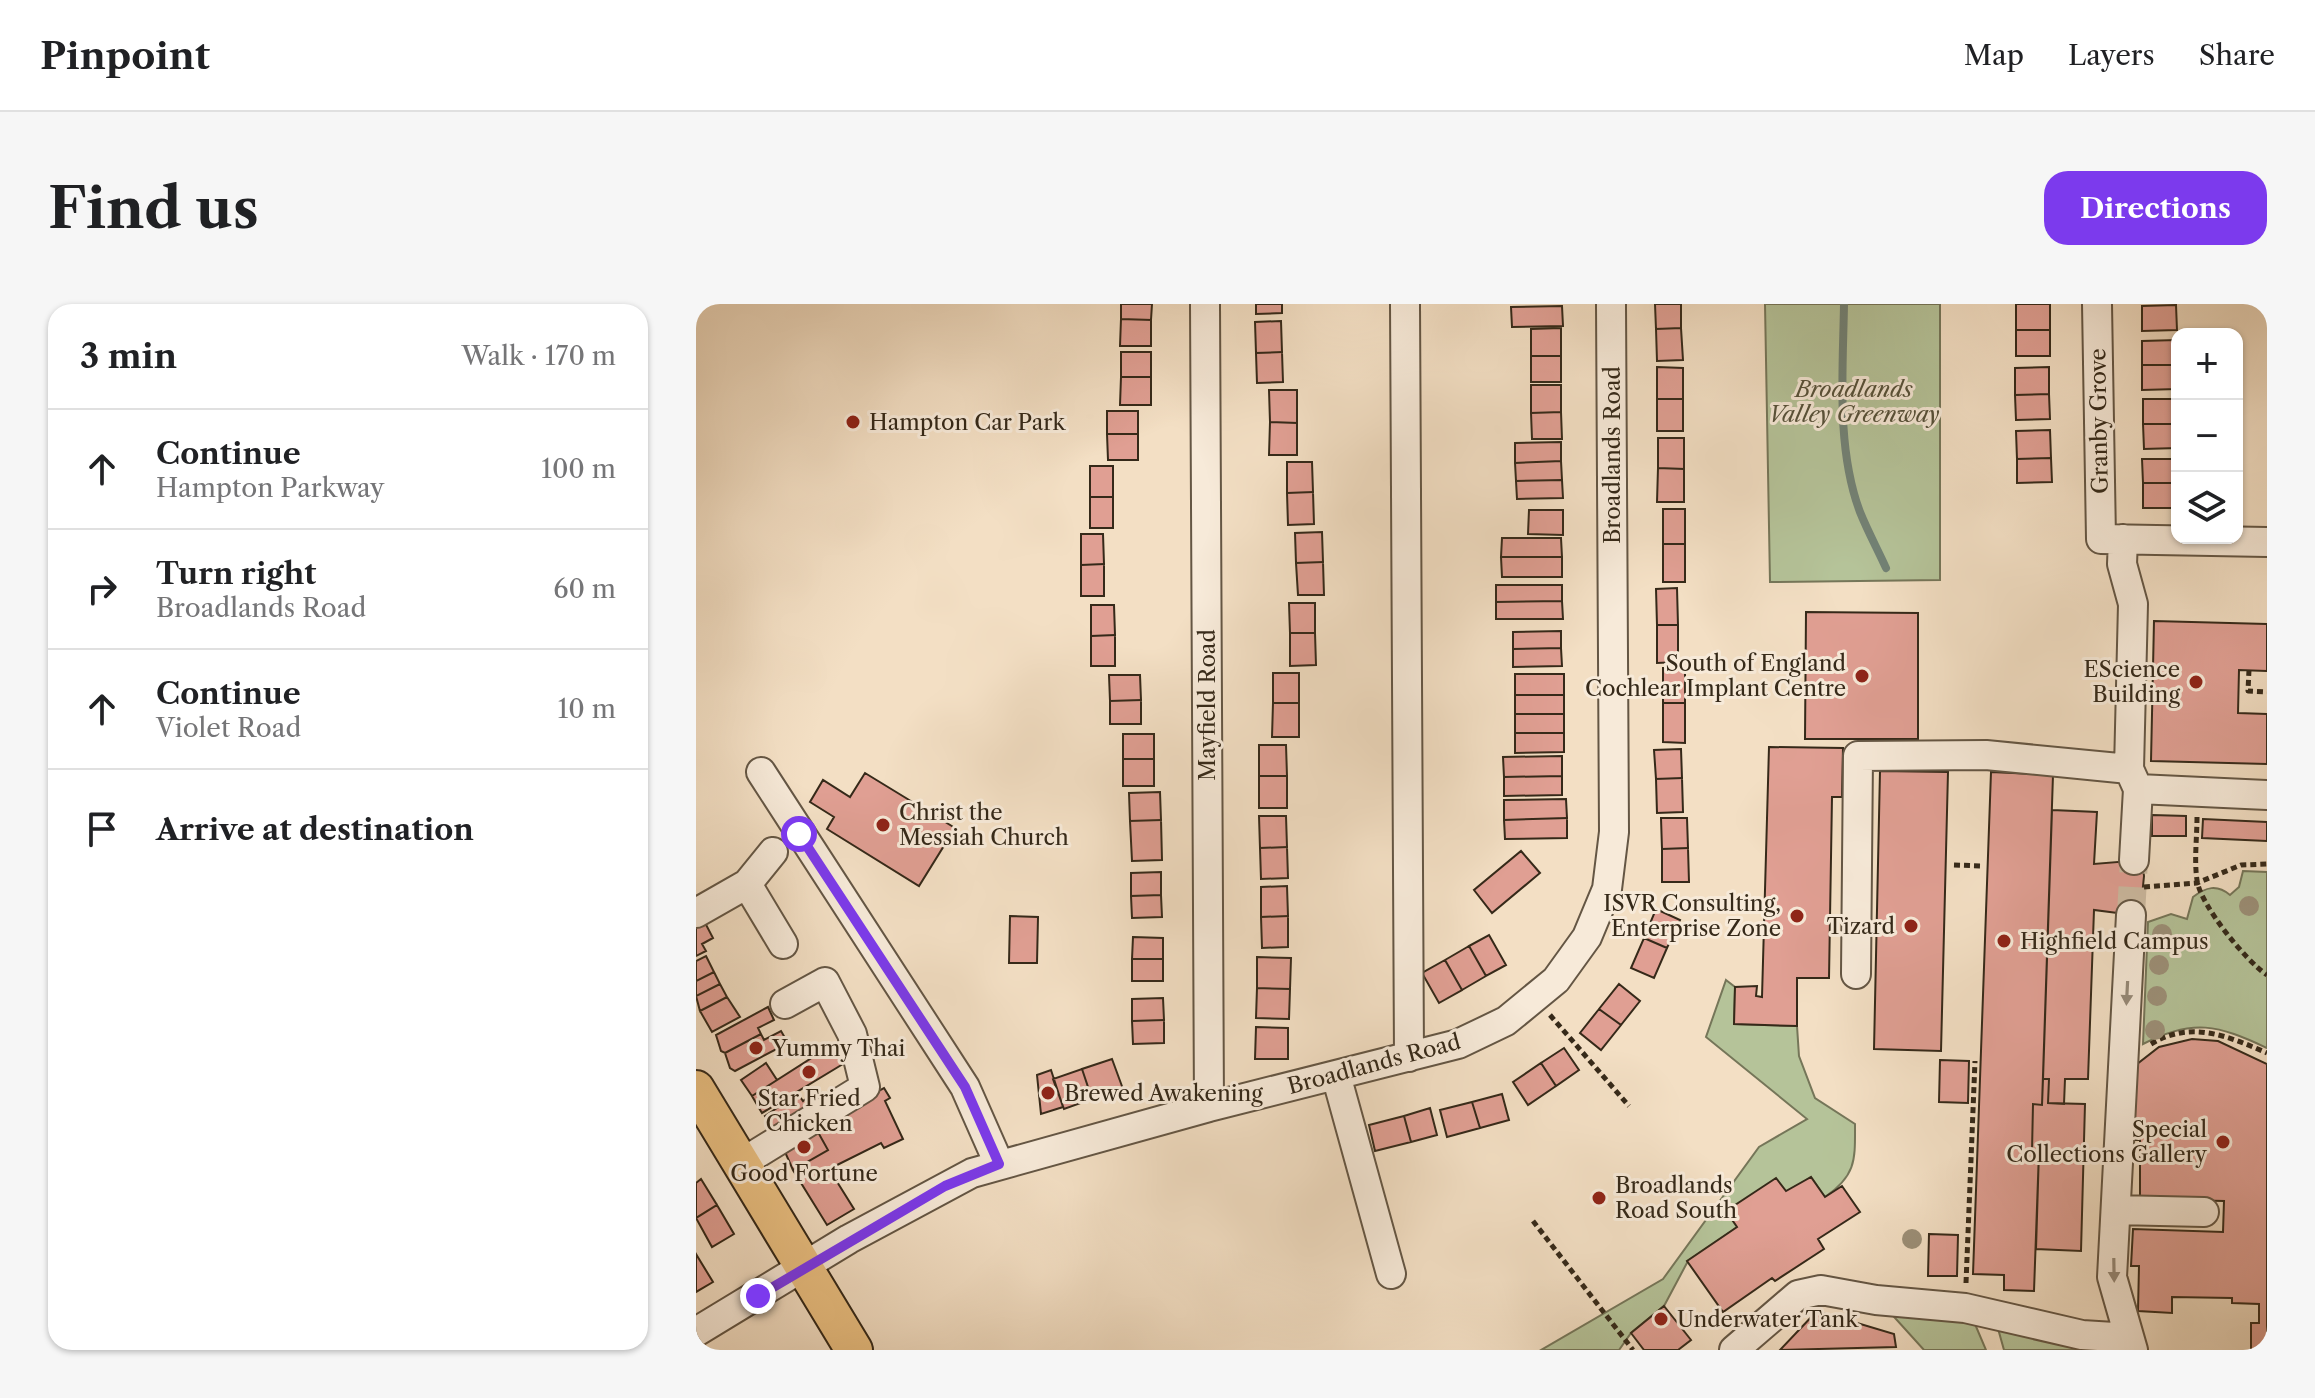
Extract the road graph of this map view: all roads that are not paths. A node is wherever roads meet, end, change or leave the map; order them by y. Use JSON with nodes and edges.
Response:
{"nodes":[{"id":1,"x":1205,"y":304,"type":"edge"},
{"id":2,"x":1405,"y":304,"type":"edge"},
{"id":3,"x":1611,"y":304,"type":"edge"},
{"id":4,"x":2097,"y":304,"type":"edge"},
{"id":5,"x":2112,"y":539,"type":"junction"},
{"id":6,"x":2267,"y":542,"type":"edge"},
{"id":7,"x":761,"y":772,"type":"dead end"},
{"id":8,"x":2134,"y":779,"type":"junction"},
{"id":9,"x":2267,"y":795,"type":"edge"},
{"id":10,"x":773,"y":852,"type":"dead end"},
{"id":11,"x":2134,"y":860,"type":"tunnel mouth"},
{"id":12,"x":747,"y":884,"type":"junction"},
{"id":13,"x":696,"y":913,"type":"edge"},
{"id":14,"x":2131,"y":915,"type":"tunnel mouth"},
{"id":15,"x":783,"y":944,"type":"dead end"},
{"id":16,"x":1856,"y":974,"type":"dead end"},
{"id":17,"x":785,"y":1004,"type":"dead end"},
{"id":18,"x":1409,"y":1057,"type":"junction"},
{"id":19,"x":1336,"y":1075,"type":"junction"},
{"id":20,"x":696,"y":1089,"type":"edge"},
{"id":21,"x":1209,"y":1107,"type":"junction"},
{"id":22,"x":740,"y":1164,"type":"junction"},
{"id":23,"x":999,"y":1164,"type":"junction"},
{"id":24,"x":2116,"y":1210,"type":"junction"},
{"id":25,"x":2204,"y":1212,"type":"dead end"},
{"id":26,"x":806,"y":1266,"type":"junction"},
{"id":27,"x":1391,"y":1274,"type":"dead end"},
{"id":28,"x":696,"y":1332,"type":"edge"},
{"id":29,"x":2130,"y":1342,"type":"edge"},
{"id":30,"x":854,"y":1350,"type":"edge"},
{"id":31,"x":1734,"y":1350,"type":"edge"}],
"edges":[{"from":1,"to":21,"type":"street","name":"Mayfield Road"},
{"from":2,"to":18,"type":"street"},
{"from":3,"to":18,"type":"street","name":"Broadlands Road"},
{"from":4,"to":5,"type":"street","name":"Granby Grove"},
{"from":5,"to":6,"type":"street"},
{"from":5,"to":8,"type":"street","name":"Granby Grove"},
{"from":7,"to":23,"type":"street"},
{"from":8,"to":9,"type":"street"},
{"from":8,"to":11,"type":"street","name":"Granby Grove"},
{"from":8,"to":16,"type":"street"},
{"from":10,"to":12,"type":"street"},
{"from":12,"to":13,"type":"street"},
{"from":12,"to":15,"type":"street"},
{"from":14,"to":24,"type":"street","one_way":true},
{"from":17,"to":22,"type":"street"},
{"from":18,"to":19,"type":"street","name":"Broadlands Road"},
{"from":19,"to":21,"type":"street","name":"Broadlands Road"},
{"from":19,"to":27,"type":"street"},
{"from":20,"to":22,"type":"main road"},
{"from":21,"to":23,"type":"street","name":"Broadlands Road"},
{"from":22,"to":26,"type":"main road"},
{"from":23,"to":26,"type":"street","name":"Broadlands Road"},
{"from":24,"to":25,"type":"street"},
{"from":24,"to":29,"type":"street","one_way":true},
{"from":26,"to":28,"type":"street","name":"Broadlands Road"},
{"from":26,"to":30,"type":"main road"},
{"from":29,"to":31,"type":"street"}]}
